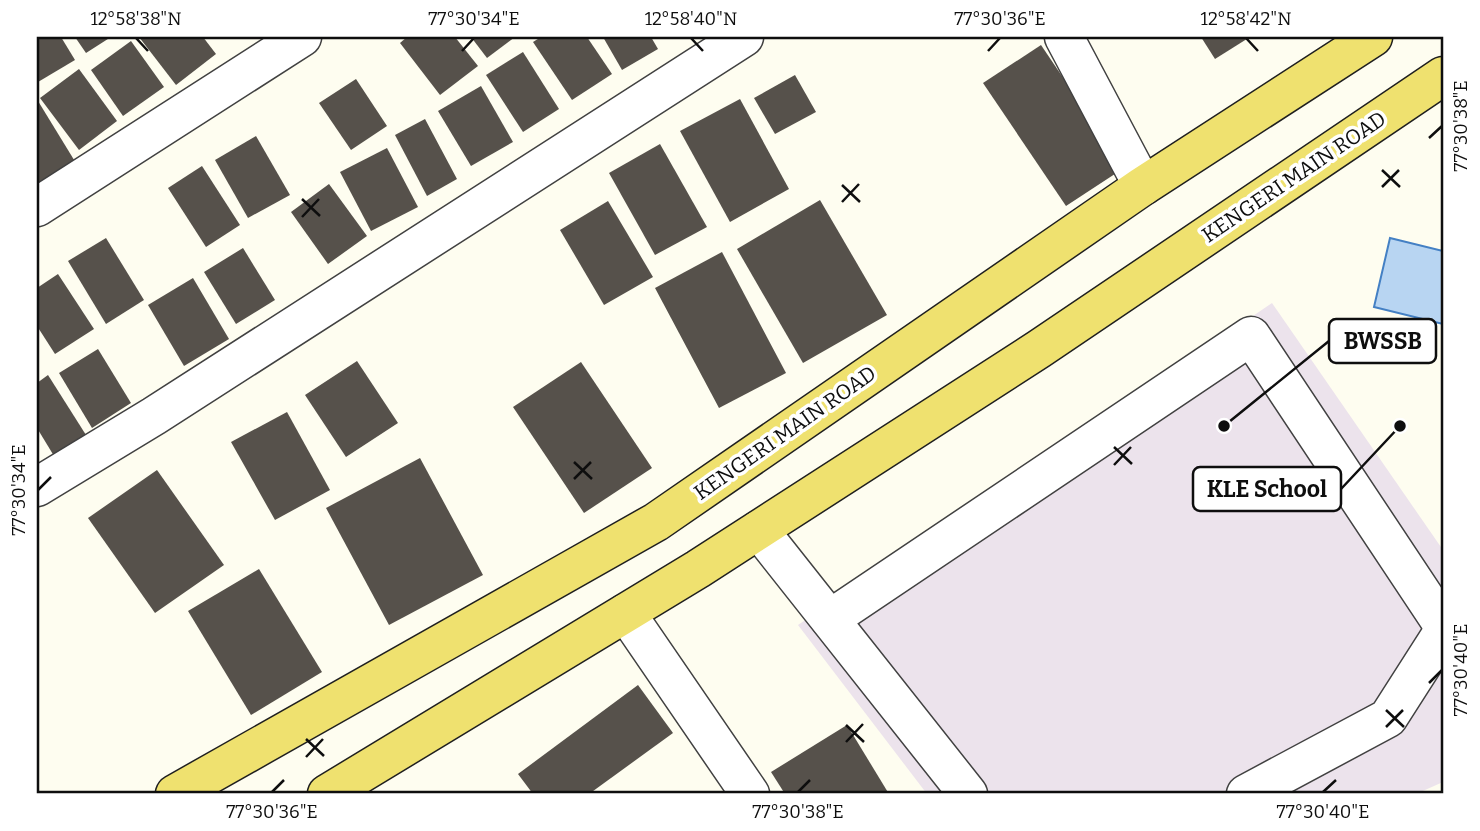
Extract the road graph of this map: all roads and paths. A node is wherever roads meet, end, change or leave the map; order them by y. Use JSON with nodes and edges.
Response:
{"nodes":[{"id":1,"x":302,"y":37,"type":"edge"},
{"id":2,"x":744,"y":37,"type":"edge"},
{"id":3,"x":1064,"y":37,"type":"edge"},
{"id":4,"x":1373,"y":37,"type":"edge"},
{"id":5,"x":1443,"y":76,"type":"edge"},
{"id":6,"x":1143,"y":187,"type":"junction"},
{"id":7,"x":37,"y":207,"type":"edge"},
{"id":8,"x":37,"y":487,"type":"edge"},
{"id":9,"x":759,"y":530,"type":"junction"},
{"id":10,"x":626,"y":613,"type":"junction"},
{"id":11,"x":830,"y":620,"type":"junction"},
{"id":12,"x":1443,"y":625,"type":"edge"},
{"id":13,"x":1443,"y":632,"type":"edge"},
{"id":14,"x":175,"y":794,"type":"edge"},
{"id":15,"x":327,"y":794,"type":"edge"},
{"id":16,"x":750,"y":794,"type":"edge"},
{"id":17,"x":968,"y":794,"type":"edge"},
{"id":18,"x":1246,"y":794,"type":"edge"}],
"edges":[{"from":1,"to":7,"type":"street"},
{"from":2,"to":8,"type":"street"},
{"from":3,"to":6,"type":"street"},
{"from":4,"to":6,"type":"main road","name":"KENGERI MAIN ROAD"},
{"from":5,"to":9,"type":"main road","name":"KENGERI MAIN ROAD"},
{"from":6,"to":14,"type":"main road","name":"KENGERI MAIN ROAD"},
{"from":9,"to":10,"type":"main road","name":"KENGERI MAIN ROAD"},
{"from":9,"to":11,"type":"street"},
{"from":10,"to":15,"type":"main road","name":"KENGERI MAIN ROAD"},
{"from":10,"to":16,"type":"street"},
{"from":11,"to":12,"type":"street"},
{"from":11,"to":17,"type":"street"},
{"from":13,"to":18,"type":"street"}]}
